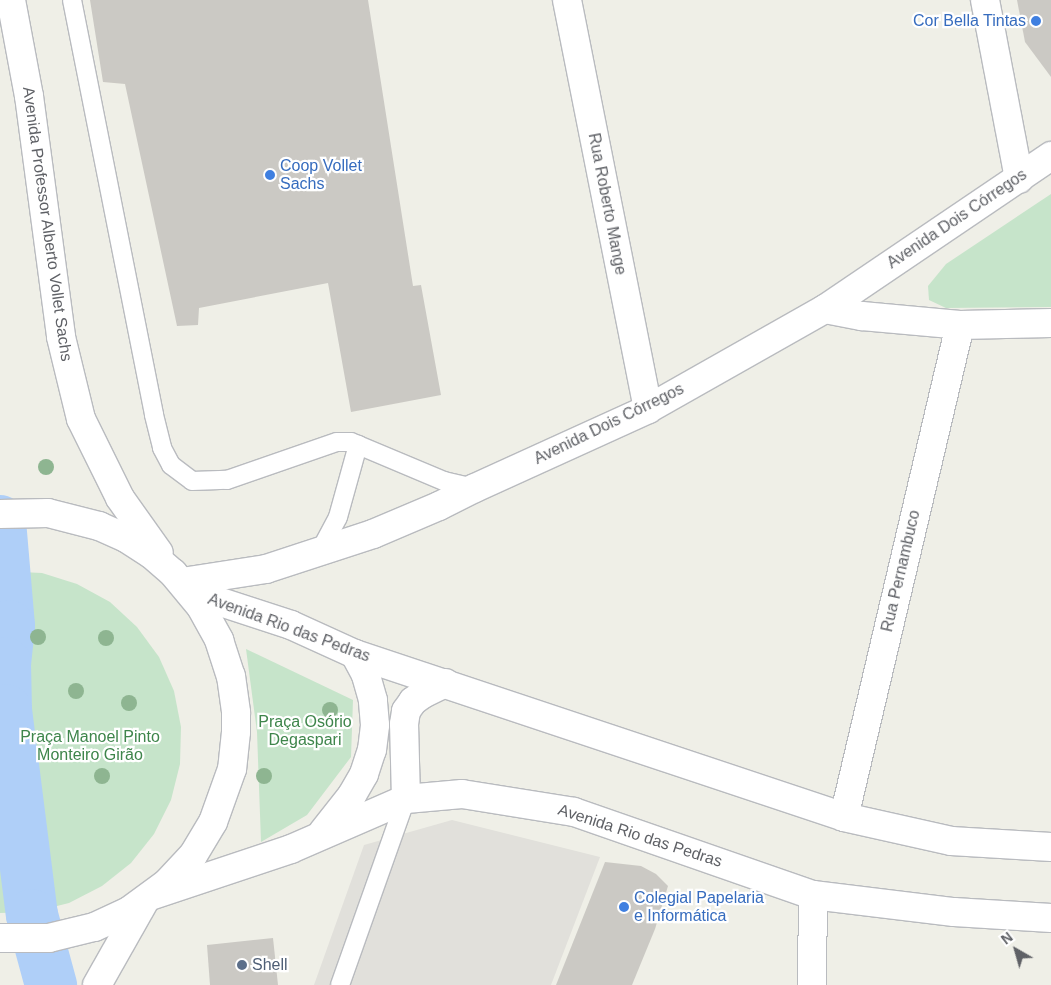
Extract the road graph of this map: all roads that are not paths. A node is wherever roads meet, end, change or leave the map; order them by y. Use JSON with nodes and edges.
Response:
{"nodes":[{"id":1,"x":11,"y":0,"type":"edge"},
{"id":2,"x":72,"y":0,"type":"edge"},
{"id":3,"x":567,"y":0,"type":"edge"},
{"id":4,"x":985,"y":0,"type":"edge"},
{"id":5,"x":1051,"y":156,"type":"edge"},
{"id":6,"x":1019,"y":179,"type":"junction"},
{"id":7,"x":825,"y":309,"type":"junction"},
{"id":8,"x":1051,"y":323,"type":"edge"},
{"id":9,"x":960,"y":325,"type":"junction"},
{"id":10,"x":648,"y":408,"type":"junction"},
{"id":11,"x":358,"y":445,"type":"junction"},
{"id":12,"x":475,"y":488,"type":"junction"},
{"id":13,"x":0,"y":514,"type":"edge"},
{"id":14,"x":320,"y":551,"type":"junction"},
{"id":15,"x":182,"y":582,"type":"junction"},
{"id":16,"x":355,"y":654,"type":"junction"},
{"id":17,"x":446,"y":683,"type":"junction"},
{"id":18,"x":406,"y":798,"type":"junction"},
{"id":19,"x":844,"y":817,"type":"junction"},
{"id":20,"x":319,"y":837,"type":"junction"},
{"id":21,"x":1051,"y":847,"type":"edge"},
{"id":22,"x":813,"y":895,"type":"junction"},
{"id":23,"x":149,"y":898,"type":"junction"},
{"id":24,"x":1051,"y":918,"type":"edge"},
{"id":25,"x":0,"y":938,"type":"edge"},
{"id":26,"x":97,"y":985,"type":"edge"},
{"id":27,"x":340,"y":985,"type":"edge"},
{"id":28,"x":812,"y":985,"type":"edge"}],
"edges":[{"from":1,"to":15,"type":"main road","name":"Avenida Professor Alberto Vollet Sachs"},
{"from":2,"to":11,"type":"lane"},
{"from":3,"to":10,"type":"main road","name":"Rua Roberto Mange"},
{"from":4,"to":6,"type":"main road"},
{"from":5,"to":6,"type":"main road","name":"Avenida Dois Córregos"},
{"from":6,"to":7,"type":"main road","name":"Avenida Dois Córregos"},
{"from":7,"to":9,"type":"main road"},
{"from":7,"to":10,"type":"main road","name":"Avenida Dois Córregos"},
{"from":8,"to":9,"type":"main road"},
{"from":9,"to":19,"type":"main road","name":"Rua Pernambuco"},
{"from":10,"to":12,"type":"main road","name":"Avenida Dois Córregos"},
{"from":11,"to":12,"type":"lane"},
{"from":11,"to":14,"type":"lane"},
{"from":12,"to":14,"type":"main road","name":"Avenida Dois Córregos"},
{"from":13,"to":15,"type":"main road"},
{"from":14,"to":15,"type":"main road","name":"Avenida Dois Córregos"},
{"from":15,"to":16,"type":"main road","name":"Avenida Rio das Pedras"},
{"from":15,"to":23,"type":"main road"},
{"from":16,"to":17,"type":"main road","name":"Avenida Rio das Pedras"},
{"from":16,"to":20,"type":"main road"},
{"from":17,"to":18,"type":"main road"},
{"from":17,"to":19,"type":"main road","name":"Avenida Rio das Pedras"},
{"from":18,"to":20,"type":"main road","name":"Avenida Rio das Pedras"},
{"from":18,"to":22,"type":"main road","name":"Avenida Rio das Pedras"},
{"from":18,"to":27,"type":"lane"},
{"from":19,"to":21,"type":"main road","name":"Avenida Rio das Pedras"},
{"from":20,"to":23,"type":"main road","name":"Avenida Rio das Pedras"},
{"from":22,"to":24,"type":"main road","name":"Avenida Rio das Pedras"},
{"from":22,"to":28,"type":"main road"},
{"from":23,"to":25,"type":"main road"},
{"from":23,"to":26,"type":"main road"}]}
